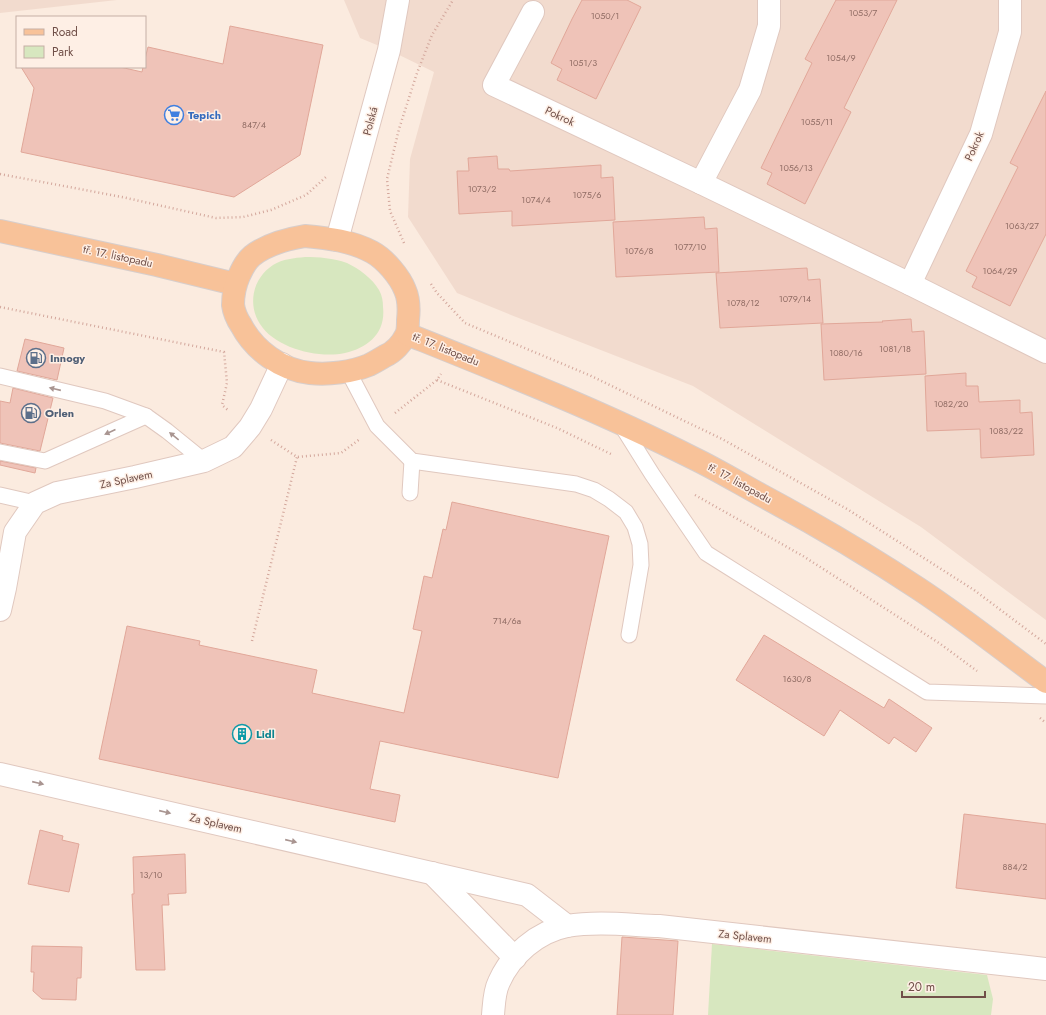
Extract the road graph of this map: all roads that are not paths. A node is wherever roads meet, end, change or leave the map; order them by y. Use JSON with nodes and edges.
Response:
{"nodes":[{"id":1,"x":398,"y":0,"type":"edge"},
{"id":2,"x":770,"y":0,"type":"edge"},
{"id":3,"x":1010,"y":0,"type":"edge"},
{"id":4,"x":533,"y":12,"type":"dead end"},
{"id":5,"x":701,"y":183,"type":"junction"},
{"id":6,"x":0,"y":231,"type":"edge"},
{"id":7,"x":337,"y":240,"type":"junction"},
{"id":8,"x":235,"y":284,"type":"junction"},
{"id":9,"x":910,"y":284,"type":"junction"},
{"id":10,"x":407,"y":334,"type":"junction"},
{"id":11,"x":1046,"y":352,"type":"edge"},
{"id":12,"x":282,"y":364,"type":"junction"},
{"id":13,"x":348,"y":371,"type":"junction"},
{"id":14,"x":0,"y":378,"type":"edge"},
{"id":15,"x":146,"y":416,"type":"junction"},
{"id":16,"x":620,"y":422,"type":"junction"},
{"id":17,"x":0,"y":452,"type":"edge"},
{"id":18,"x":204,"y":461,"type":"junction"},
{"id":19,"x":412,"y":461,"type":"junction"},
{"id":20,"x":410,"y":492,"type":"dead end"},
{"id":21,"x":0,"y":495,"type":"edge"},
{"id":22,"x":35,"y":503,"type":"junction"},
{"id":23,"x":0,"y":610,"type":"edge"},
{"id":24,"x":629,"y":635,"type":"dead end"},
{"id":25,"x":1046,"y":682,"type":"edge"},
{"id":26,"x":1046,"y":696,"type":"edge"},
{"id":27,"x":0,"y":774,"type":"edge"},
{"id":28,"x":432,"y":873,"type":"junction"},
{"id":29,"x":567,"y":926,"type":"junction"},
{"id":30,"x":515,"y":958,"type":"junction"},
{"id":31,"x":1046,"y":968,"type":"edge"},
{"id":32,"x":493,"y":1015,"type":"edge"}],
"edges":[{"from":1,"to":7,"type":"street","name":"Polská"},
{"from":2,"to":5,"type":"street"},
{"from":3,"to":9,"type":"street","name":"Pokrok"},
{"from":4,"to":5,"type":"street","name":"Pokrok"},
{"from":5,"to":9,"type":"street","name":"Pokrok"},
{"from":6,"to":8,"type":"main road","name":"tř. 17. listopadu"},
{"from":7,"to":8,"type":"main road"},
{"from":7,"to":10,"type":"main road"},
{"from":8,"to":12,"type":"main road"},
{"from":9,"to":11,"type":"street","name":"Pokrok"},
{"from":10,"to":13,"type":"main road"},
{"from":10,"to":16,"type":"main road","name":"tř. 17. listopadu"},
{"from":12,"to":13,"type":"main road"},
{"from":12,"to":18,"type":"street","name":"Za Splavem"},
{"from":13,"to":19,"type":"lane"},
{"from":15,"to":14,"type":"lane","one_way":true},
{"from":15,"to":17,"type":"lane","one_way":true},
{"from":18,"to":15,"type":"lane","one_way":true},
{"from":16,"to":25,"type":"main road","name":"tř. 17. listopadu"},
{"from":16,"to":26,"type":"lane"},
{"from":18,"to":22,"type":"street","name":"Za Splavem"},
{"from":19,"to":20,"type":"lane"},
{"from":19,"to":24,"type":"lane"},
{"from":21,"to":22,"type":"lane"},
{"from":22,"to":23,"type":"street"},
{"from":27,"to":28,"type":"street","name":"Za Splavem","one_way":true},
{"from":28,"to":29,"type":"street","name":"Za Splavem"},
{"from":28,"to":30,"type":"street"},
{"from":29,"to":30,"type":"street","name":"Za Splavem"},
{"from":29,"to":31,"type":"street","name":"Za Splavem"},
{"from":30,"to":32,"type":"street","name":"Za Splavem"}]}
